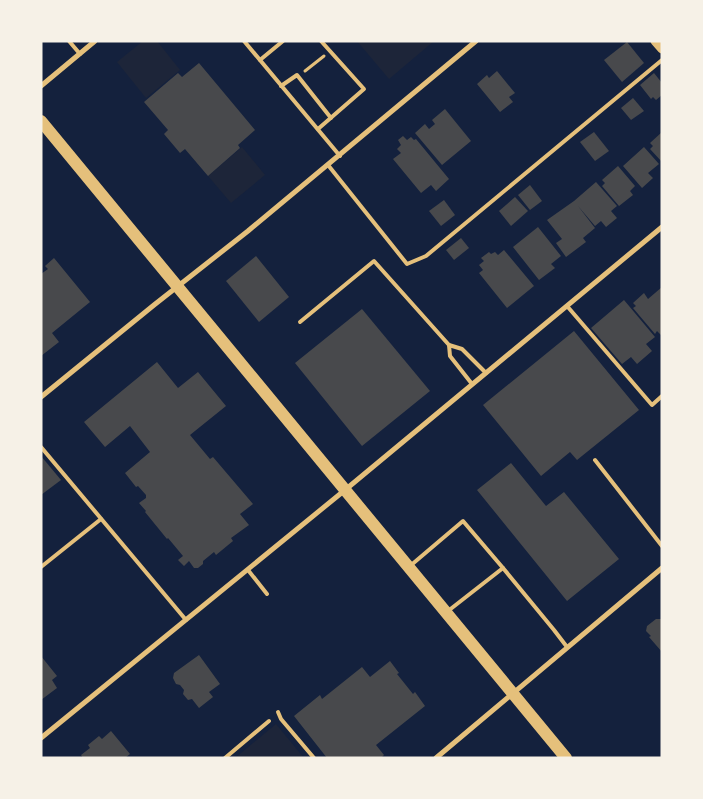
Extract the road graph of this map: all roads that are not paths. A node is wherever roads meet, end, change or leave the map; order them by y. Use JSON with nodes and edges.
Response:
{"nodes":[{"id":1,"x":69,"y":41,"type":"edge"},
{"id":2,"x":96,"y":41,"type":"edge"},
{"id":3,"x":244,"y":41,"type":"edge"},
{"id":4,"x":283,"y":41,"type":"edge"},
{"id":5,"x":321,"y":41,"type":"edge"},
{"id":6,"x":476,"y":41,"type":"edge"},
{"id":7,"x":655,"y":41,"type":"edge"},
{"id":8,"x":662,"y":49,"type":"edge"},
{"id":9,"x":80,"y":54,"type":"junction"},
{"id":10,"x":260,"y":60,"type":"junction"},
{"id":11,"x":662,"y":60,"type":"edge"},
{"id":12,"x":41,"y":86,"type":"edge"},
{"id":13,"x":281,"y":86,"type":"junction"},
{"id":14,"x":331,"y":118,"type":"junction"},
{"id":15,"x":41,"y":121,"type":"edge"},
{"id":16,"x":318,"y":129,"type":"junction"},
{"id":17,"x":340,"y":156,"type":"junction"},
{"id":18,"x":328,"y":165,"type":"junction"},
{"id":19,"x":662,"y":227,"type":"edge"},
{"id":20,"x":178,"y":287,"type":"junction"},
{"id":21,"x":567,"y":306,"type":"junction"},
{"id":22,"x":300,"y":322,"type":"dead end"},
{"id":23,"x":449,"y":345,"type":"junction"},
{"id":24,"x":486,"y":373,"type":"junction"},
{"id":25,"x":472,"y":384,"type":"junction"},
{"id":26,"x":662,"y":396,"type":"edge"},
{"id":27,"x":41,"y":397,"type":"edge"},
{"id":28,"x":41,"y":447,"type":"edge"},
{"id":29,"x":595,"y":460,"type":"dead end"},
{"id":30,"x":345,"y":490,"type":"junction"},
{"id":31,"x":101,"y":519,"type":"junction"},
{"id":32,"x":662,"y":546,"type":"edge"},
{"id":33,"x":41,"y":567,"type":"edge"},
{"id":34,"x":409,"y":567,"type":"junction"},
{"id":35,"x":503,"y":568,"type":"junction"},
{"id":36,"x":662,"y":568,"type":"edge"},
{"id":37,"x":248,"y":570,"type":"junction"},
{"id":38,"x":268,"y":594,"type":"dead end"},
{"id":39,"x":446,"y":613,"type":"junction"},
{"id":40,"x":186,"y":620,"type":"junction"},
{"id":41,"x":567,"y":647,"type":"junction"},
{"id":42,"x":512,"y":692,"type":"junction"},
{"id":43,"x":278,"y":712,"type":"dead end"},
{"id":44,"x":269,"y":721,"type":"dead end"},
{"id":45,"x":41,"y":738,"type":"edge"},
{"id":46,"x":225,"y":758,"type":"edge"},
{"id":47,"x":314,"y":758,"type":"edge"},
{"id":48,"x":436,"y":758,"type":"edge"},
{"id":49,"x":566,"y":758,"type":"edge"}],
"edges":[{"from":1,"to":9,"type":"lane"},
{"from":2,"to":9,"type":"street"},
{"from":3,"to":10,"type":"lane"},
{"from":4,"to":10,"type":"lane"},
{"from":5,"to":14,"type":"lane"},
{"from":6,"to":17,"type":"street"},
{"from":7,"to":8,"type":"street"},
{"from":9,"to":12,"type":"street"},
{"from":10,"to":13,"type":"lane"},
{"from":11,"to":18,"type":"lane"},
{"from":13,"to":14,"type":"lane"},
{"from":13,"to":16,"type":"lane"},
{"from":14,"to":16,"type":"lane"},
{"from":15,"to":20,"type":"main road"},
{"from":16,"to":17,"type":"lane"},
{"from":17,"to":18,"type":"street"},
{"from":18,"to":20,"type":"street"},
{"from":19,"to":21,"type":"street"},
{"from":20,"to":27,"type":"street"},
{"from":20,"to":30,"type":"main road"},
{"from":21,"to":24,"type":"street"},
{"from":21,"to":26,"type":"lane"},
{"from":22,"to":23,"type":"lane"},
{"from":23,"to":24,"type":"lane"},
{"from":23,"to":25,"type":"lane"},
{"from":24,"to":25,"type":"street"},
{"from":25,"to":30,"type":"street"},
{"from":28,"to":31,"type":"lane"},
{"from":29,"to":32,"type":"lane"},
{"from":30,"to":34,"type":"main road"},
{"from":30,"to":37,"type":"street"},
{"from":31,"to":33,"type":"lane"},
{"from":31,"to":40,"type":"lane"},
{"from":34,"to":35,"type":"lane"},
{"from":34,"to":39,"type":"main road"},
{"from":35,"to":39,"type":"lane"},
{"from":35,"to":41,"type":"lane"},
{"from":36,"to":41,"type":"street"},
{"from":37,"to":38,"type":"lane"},
{"from":37,"to":40,"type":"street"},
{"from":39,"to":42,"type":"main road"},
{"from":40,"to":45,"type":"street"},
{"from":41,"to":42,"type":"street"},
{"from":42,"to":48,"type":"street"},
{"from":42,"to":49,"type":"main road"},
{"from":43,"to":47,"type":"lane"},
{"from":44,"to":46,"type":"lane"}]}
